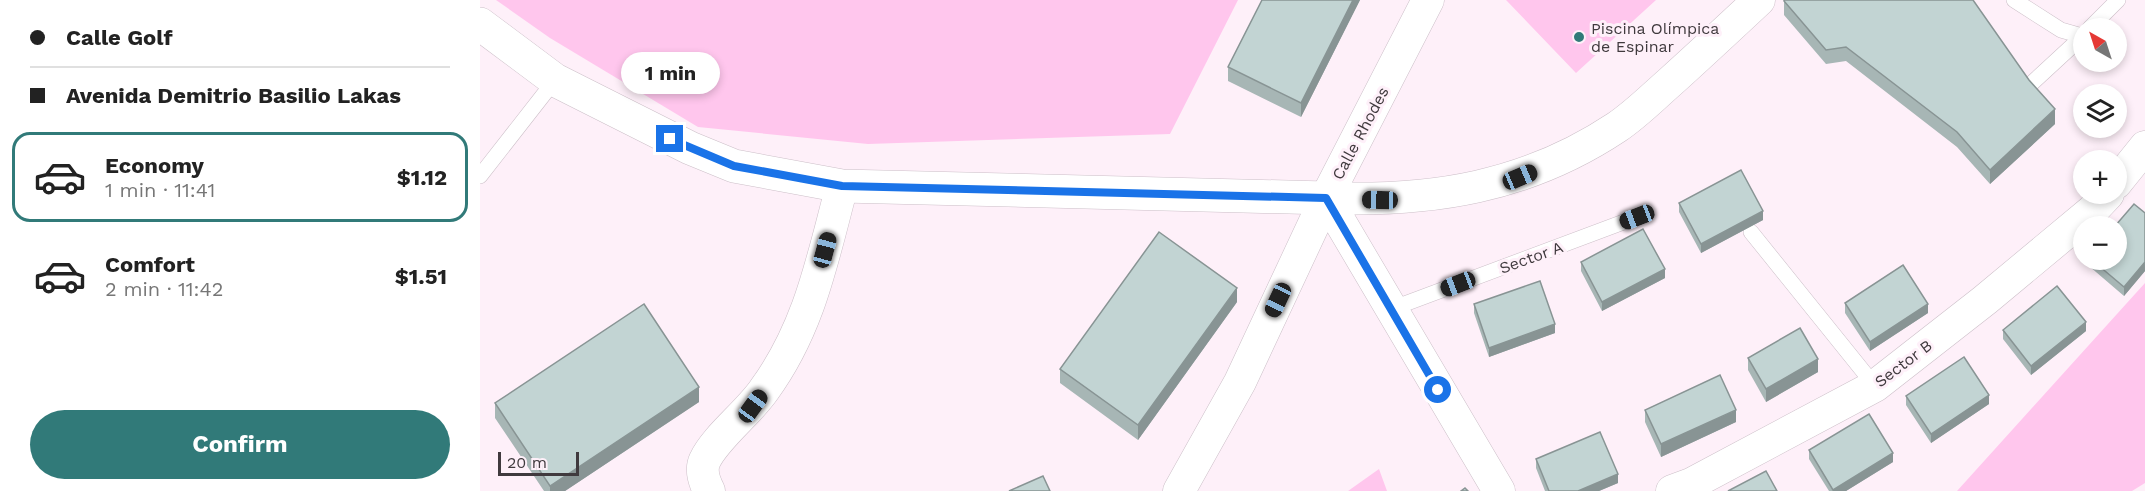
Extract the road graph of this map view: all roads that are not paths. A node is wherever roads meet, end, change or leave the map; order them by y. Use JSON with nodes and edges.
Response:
{"nodes":[{"id":1,"x":1428,"y":0,"type":"edge"},
{"id":2,"x":1760,"y":0,"type":"edge"},
{"id":3,"x":2014,"y":0,"type":"edge"},
{"id":4,"x":2118,"y":0,"type":"edge"},
{"id":5,"x":2100,"y":18,"type":"edge"},
{"id":6,"x":480,"y":24,"type":"edge"},
{"id":7,"x":2073,"y":32,"type":"edge"},
{"id":8,"x":2073,"y":44,"type":"edge"},
{"id":9,"x":555,"y":80,"type":"junction"},
{"id":10,"x":2032,"y":83,"type":"edge"},
{"id":11,"x":2145,"y":147,"type":"edge"},
{"id":12,"x":2127,"y":169,"type":"edge"},
{"id":13,"x":480,"y":176,"type":"edge"},
{"id":14,"x":842,"y":186,"type":"junction"},
{"id":15,"x":1326,"y":198,"type":"junction"},
{"id":16,"x":2099,"y":204,"type":"edge"},
{"id":17,"x":1637,"y":217,"type":"dead end"},
{"id":18,"x":1751,"y":232,"type":"edge"},
{"id":19,"x":1390,"y":309,"type":"junction"},
{"id":20,"x":1875,"y":386,"type":"junction"},
{"id":21,"x":709,"y":491,"type":"edge"},
{"id":22,"x":1179,"y":491,"type":"edge"},
{"id":23,"x":1498,"y":491,"type":"edge"},
{"id":24,"x":1672,"y":491,"type":"edge"}],
"edges":[{"from":1,"to":15,"type":"street","name":"Calle Rhodes"},
{"from":2,"to":15,"type":"street"},
{"from":3,"to":7,"type":"lane"},
{"from":4,"to":5,"type":"lane"},
{"from":6,"to":9,"type":"street"},
{"from":8,"to":10,"type":"lane"},
{"from":9,"to":13,"type":"lane"},
{"from":9,"to":14,"type":"street"},
{"from":11,"to":12,"type":"street"},
{"from":14,"to":15,"type":"street"},
{"from":14,"to":21,"type":"street"},
{"from":15,"to":19,"type":"street"},
{"from":15,"to":22,"type":"street","name":"Calle Rhodes"},
{"from":16,"to":20,"type":"street","name":"Sector B"},
{"from":17,"to":19,"type":"lane","name":"Sector A"},
{"from":18,"to":20,"type":"lane"},
{"from":19,"to":23,"type":"street"},
{"from":20,"to":24,"type":"street","name":"Sector B"}]}
